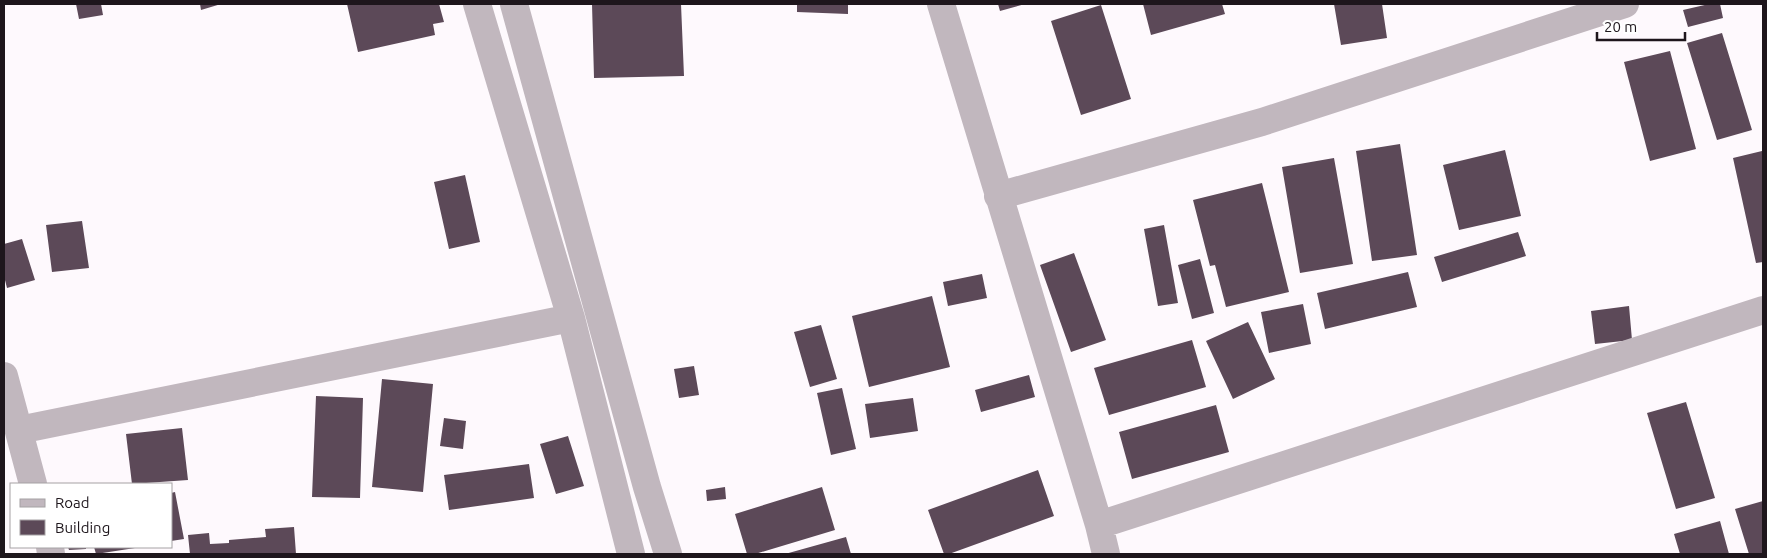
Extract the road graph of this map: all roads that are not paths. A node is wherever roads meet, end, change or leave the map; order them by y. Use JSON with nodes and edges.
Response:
{"nodes":[{"id":1,"x":477,"y":4,"type":"edge"},
{"id":2,"x":514,"y":4,"type":"edge"},
{"id":3,"x":941,"y":4,"type":"edge"},
{"id":4,"x":1625,"y":4,"type":"edge"},
{"id":5,"x":998,"y":196,"type":"junction"},
{"id":6,"x":1763,"y":310,"type":"edge"},
{"id":7,"x":571,"y":318,"type":"junction"},
{"id":8,"x":4,"y":376,"type":"edge"},
{"id":9,"x":19,"y":430,"type":"junction"},
{"id":10,"x":33,"y":483,"type":"edge"},
{"id":11,"x":1099,"y":525,"type":"junction"},
{"id":12,"x":631,"y":554,"type":"edge"},
{"id":13,"x":668,"y":554,"type":"edge"},
{"id":14,"x":1106,"y":554,"type":"edge"}],
"edges":[{"from":1,"to":7,"type":"street"},
{"from":2,"to":13,"type":"street"},
{"from":3,"to":5,"type":"street"},
{"from":4,"to":5,"type":"street"},
{"from":5,"to":11,"type":"street"},
{"from":6,"to":11,"type":"street"},
{"from":7,"to":9,"type":"street"},
{"from":7,"to":12,"type":"street"},
{"from":8,"to":9,"type":"street"},
{"from":9,"to":10,"type":"street"},
{"from":11,"to":14,"type":"street"}]}
